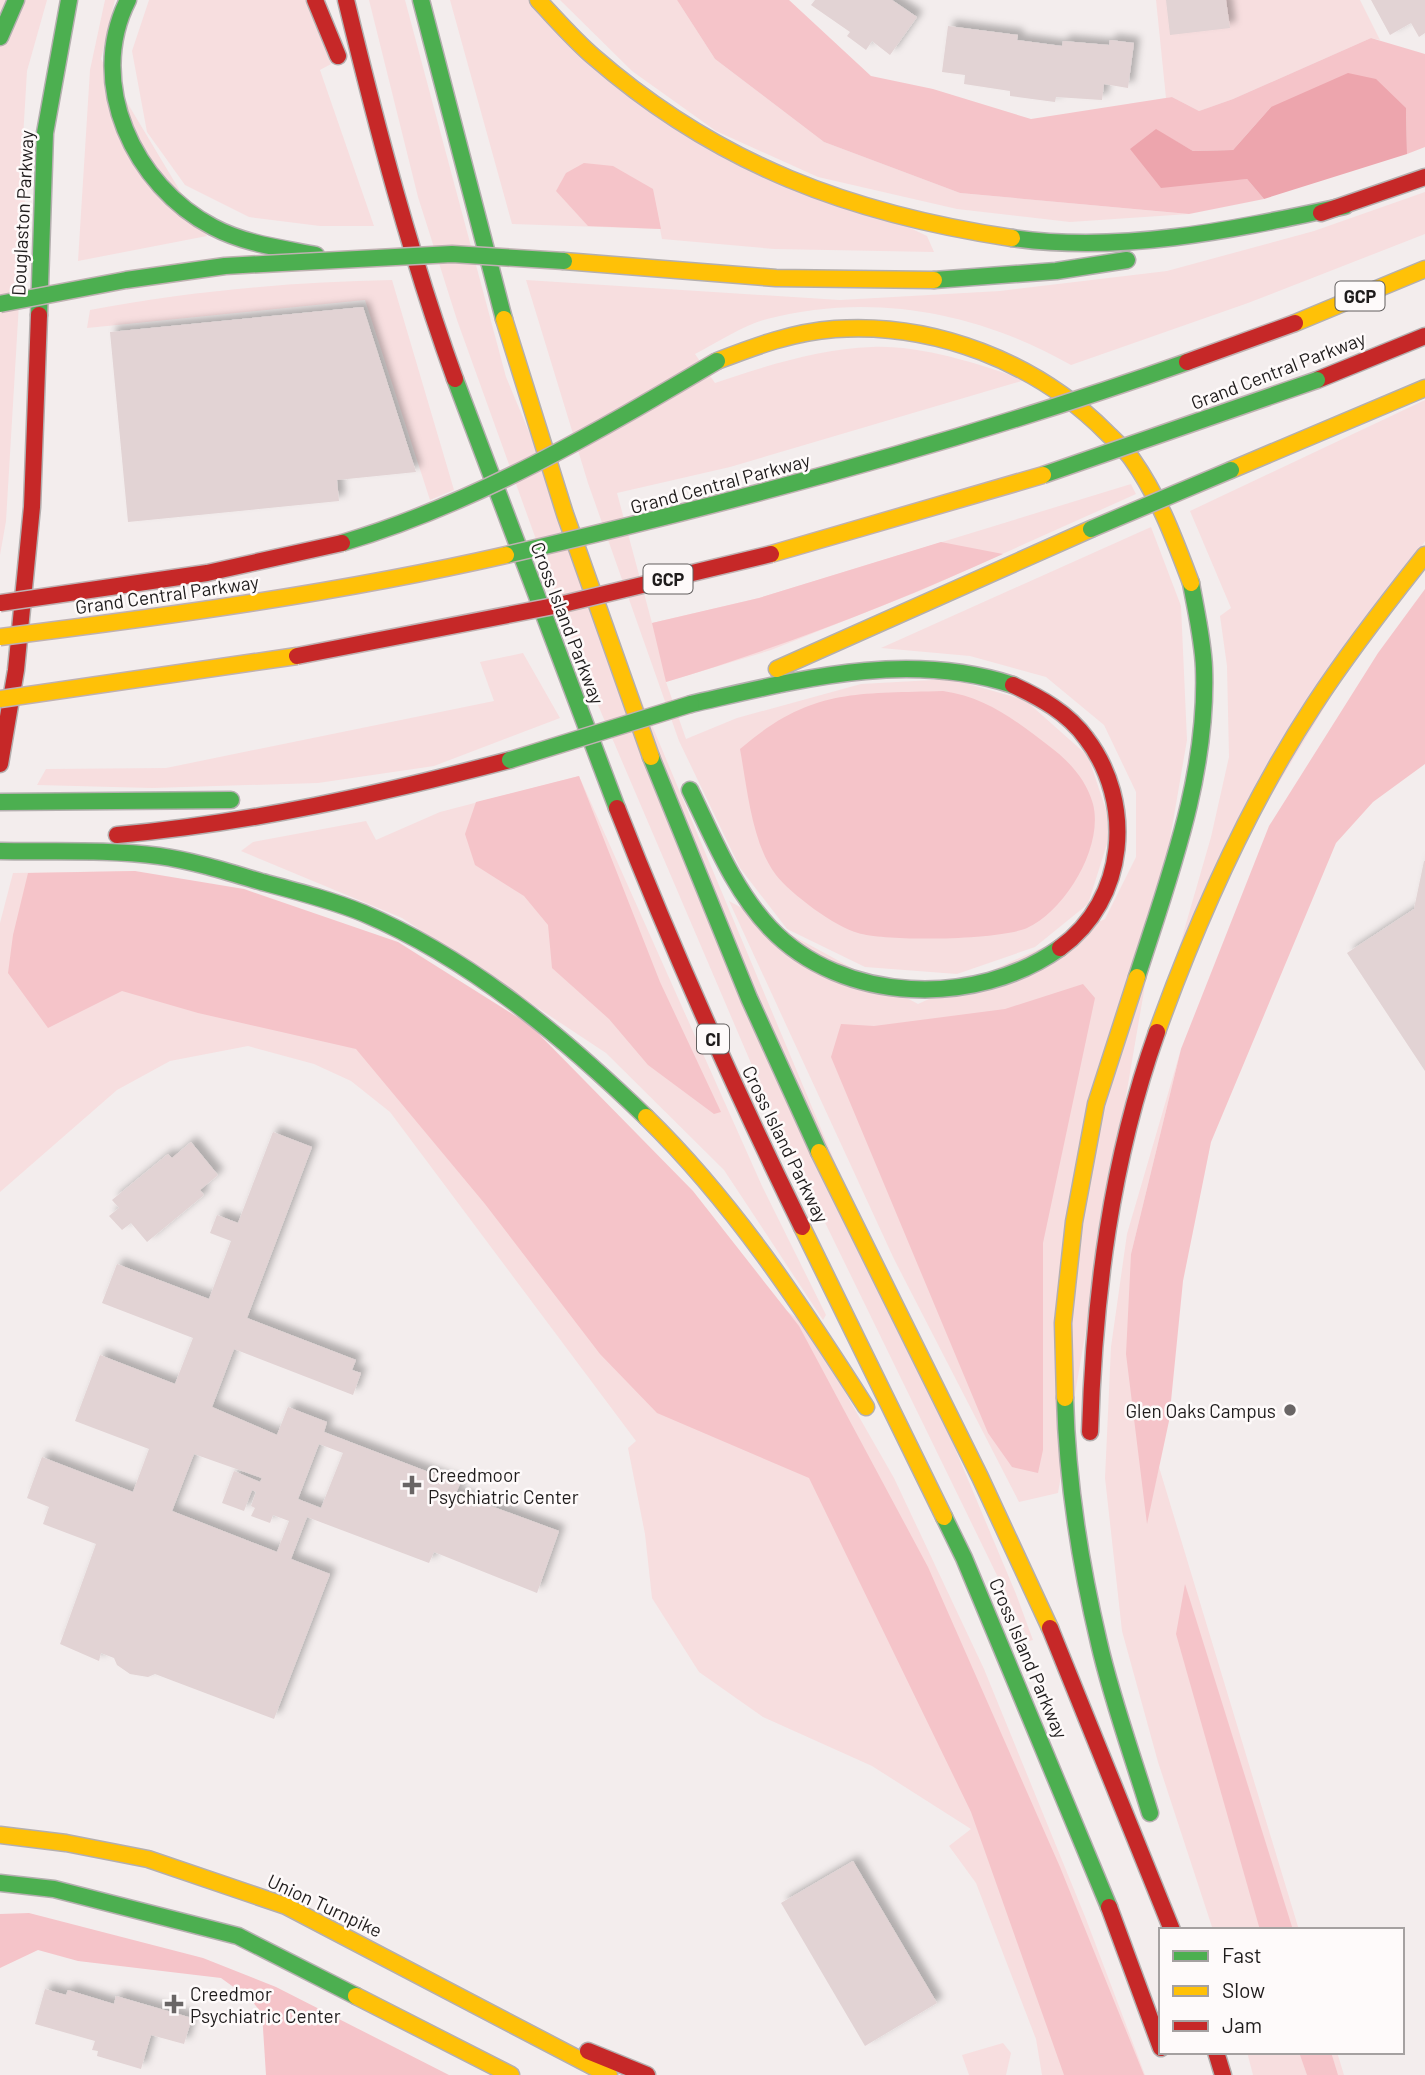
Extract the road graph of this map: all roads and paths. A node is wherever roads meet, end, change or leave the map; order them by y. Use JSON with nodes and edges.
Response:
{"nodes":[{"id":1,"x":16,"y":0,"type":"edge"},
{"id":2,"x":69,"y":0,"type":"edge"},
{"id":3,"x":128,"y":0,"type":"edge"},
{"id":4,"x":315,"y":0,"type":"edge"},
{"id":5,"x":346,"y":0,"type":"edge"},
{"id":6,"x":421,"y":0,"type":"edge"},
{"id":7,"x":538,"y":0,"type":"edge"},
{"id":8,"x":0,"y":37,"type":"edge"},
{"id":9,"x":342,"y":69,"type":"dead end"},
{"id":10,"x":351,"y":94,"type":"dead end"},
{"id":11,"x":1425,"y":177,"type":"edge"},
{"id":12,"x":1345,"y":206,"type":"junction"},
{"id":13,"x":338,"y":259,"type":"junction"},
{"id":14,"x":1425,"y":270,"type":"edge"},
{"id":15,"x":425,"y":297,"type":"junction"},
{"id":16,"x":0,"y":304,"type":"edge"},
{"id":17,"x":1425,"y":336,"type":"edge"},
{"id":18,"x":1425,"y":388,"type":"edge"},
{"id":19,"x":1425,"y":555,"type":"edge"},
{"id":20,"x":593,"y":594,"type":"junction"},
{"id":21,"x":0,"y":603,"type":"edge"},
{"id":22,"x":0,"y":637,"type":"edge"},
{"id":23,"x":0,"y":699,"type":"edge"},
{"id":24,"x":691,"y":704,"type":"junction"},
{"id":25,"x":659,"y":727,"type":"dead end"},
{"id":26,"x":510,"y":760,"type":"junction"},
{"id":27,"x":0,"y":764,"type":"edge"},
{"id":28,"x":683,"y":775,"type":"dead end"},
{"id":29,"x":0,"y":802,"type":"edge"},
{"id":30,"x":0,"y":842,"type":"edge"},
{"id":31,"x":0,"y":851,"type":"edge"},
{"id":32,"x":873,"y":1418,"type":"dead end"},
{"id":33,"x":893,"y":1452,"type":"dead end"},
{"id":34,"x":1091,"y":1453,"type":"dead end"},
{"id":35,"x":1096,"y":1543,"type":"dead end"},
{"id":36,"x":1027,"y":1706,"type":"junction"},
{"id":37,"x":1145,"y":1796,"type":"junction"},
{"id":38,"x":1154,"y":1823,"type":"dead end"},
{"id":39,"x":0,"y":1835,"type":"edge"},
{"id":40,"x":0,"y":1883,"type":"edge"},
{"id":41,"x":1174,"y":1890,"type":"dead end"},
{"id":42,"x":1171,"y":1928,"type":"edge"},
{"id":43,"x":1185,"y":1928,"type":"edge"},
{"id":44,"x":511,"y":2021,"type":"junction"},
{"id":45,"x":1159,"y":2044,"type":"edge"},
{"id":46,"x":1217,"y":2054,"type":"edge"},
{"id":47,"x":1222,"y":2054,"type":"edge"},
{"id":48,"x":500,"y":2070,"type":"edge"},
{"id":49,"x":512,"y":2075,"type":"edge"},
{"id":50,"x":609,"y":2075,"type":"edge"},
{"id":51,"x":648,"y":2075,"type":"edge"},
{"id":52,"x":1225,"y":2075,"type":"edge"}],
"edges":[{"from":1,"to":8,"type":"main road"},
{"from":2,"to":27,"type":"main road","name":"Douglaston Parkway"},
{"from":3,"to":13,"type":"main road"},
{"from":4,"to":9,"type":"main road"},
{"from":5,"to":15,"type":"main road","name":"Cross Island Parkway","number":"CI"},
{"from":6,"to":20,"type":"main road","name":"Cross Island Parkway"},
{"from":7,"to":12,"type":"main road"},
{"from":10,"to":15,"type":"main road"},
{"from":11,"to":12,"type":"main road"},
{"from":12,"to":13,"type":"main road","bridge":true},
{"from":13,"to":16,"type":"main road","bridge":true},
{"from":14,"to":22,"type":"main road","name":"Grand Central Parkway","number":"GCP","bridge":true},
{"from":15,"to":36,"type":"main road","name":"Cross Island Parkway","number":"CI"},
{"from":17,"to":23,"type":"main road","name":"Grand Central Parkway","number":"GCP","bridge":true},
{"from":18,"to":24,"type":"main road","bridge":true},
{"from":19,"to":34,"type":"main road"},
{"from":20,"to":25,"type":"main road"},
{"from":20,"to":42,"type":"main road","name":"Cross Island Parkway"},
{"from":21,"to":37,"type":"main road","bridge":true},
{"from":24,"to":26,"type":"main road","bridge":true},
{"from":24,"to":28,"type":"main road"},
{"from":26,"to":29,"type":"main road"},
{"from":26,"to":30,"type":"main road"},
{"from":31,"to":32,"type":"main road"},
{"from":33,"to":36,"type":"main road"},
{"from":35,"to":37,"type":"main road"},
{"from":36,"to":45,"type":"main road","name":"Cross Island Parkway","number":"CI"},
{"from":37,"to":38,"type":"main road"},
{"from":39,"to":44,"type":"main road","name":"Union Turnpike"},
{"from":40,"to":48,"type":"main road"},
{"from":41,"to":43,"type":"main road"},
{"from":44,"to":50,"type":"main road","name":"Union Turnpike"},
{"from":44,"to":51,"type":"main road"},
{"from":46,"to":52,"type":"main road"},
{"from":47,"to":52,"type":"main road"},
{"from":48,"to":49,"type":"main road"}]}
